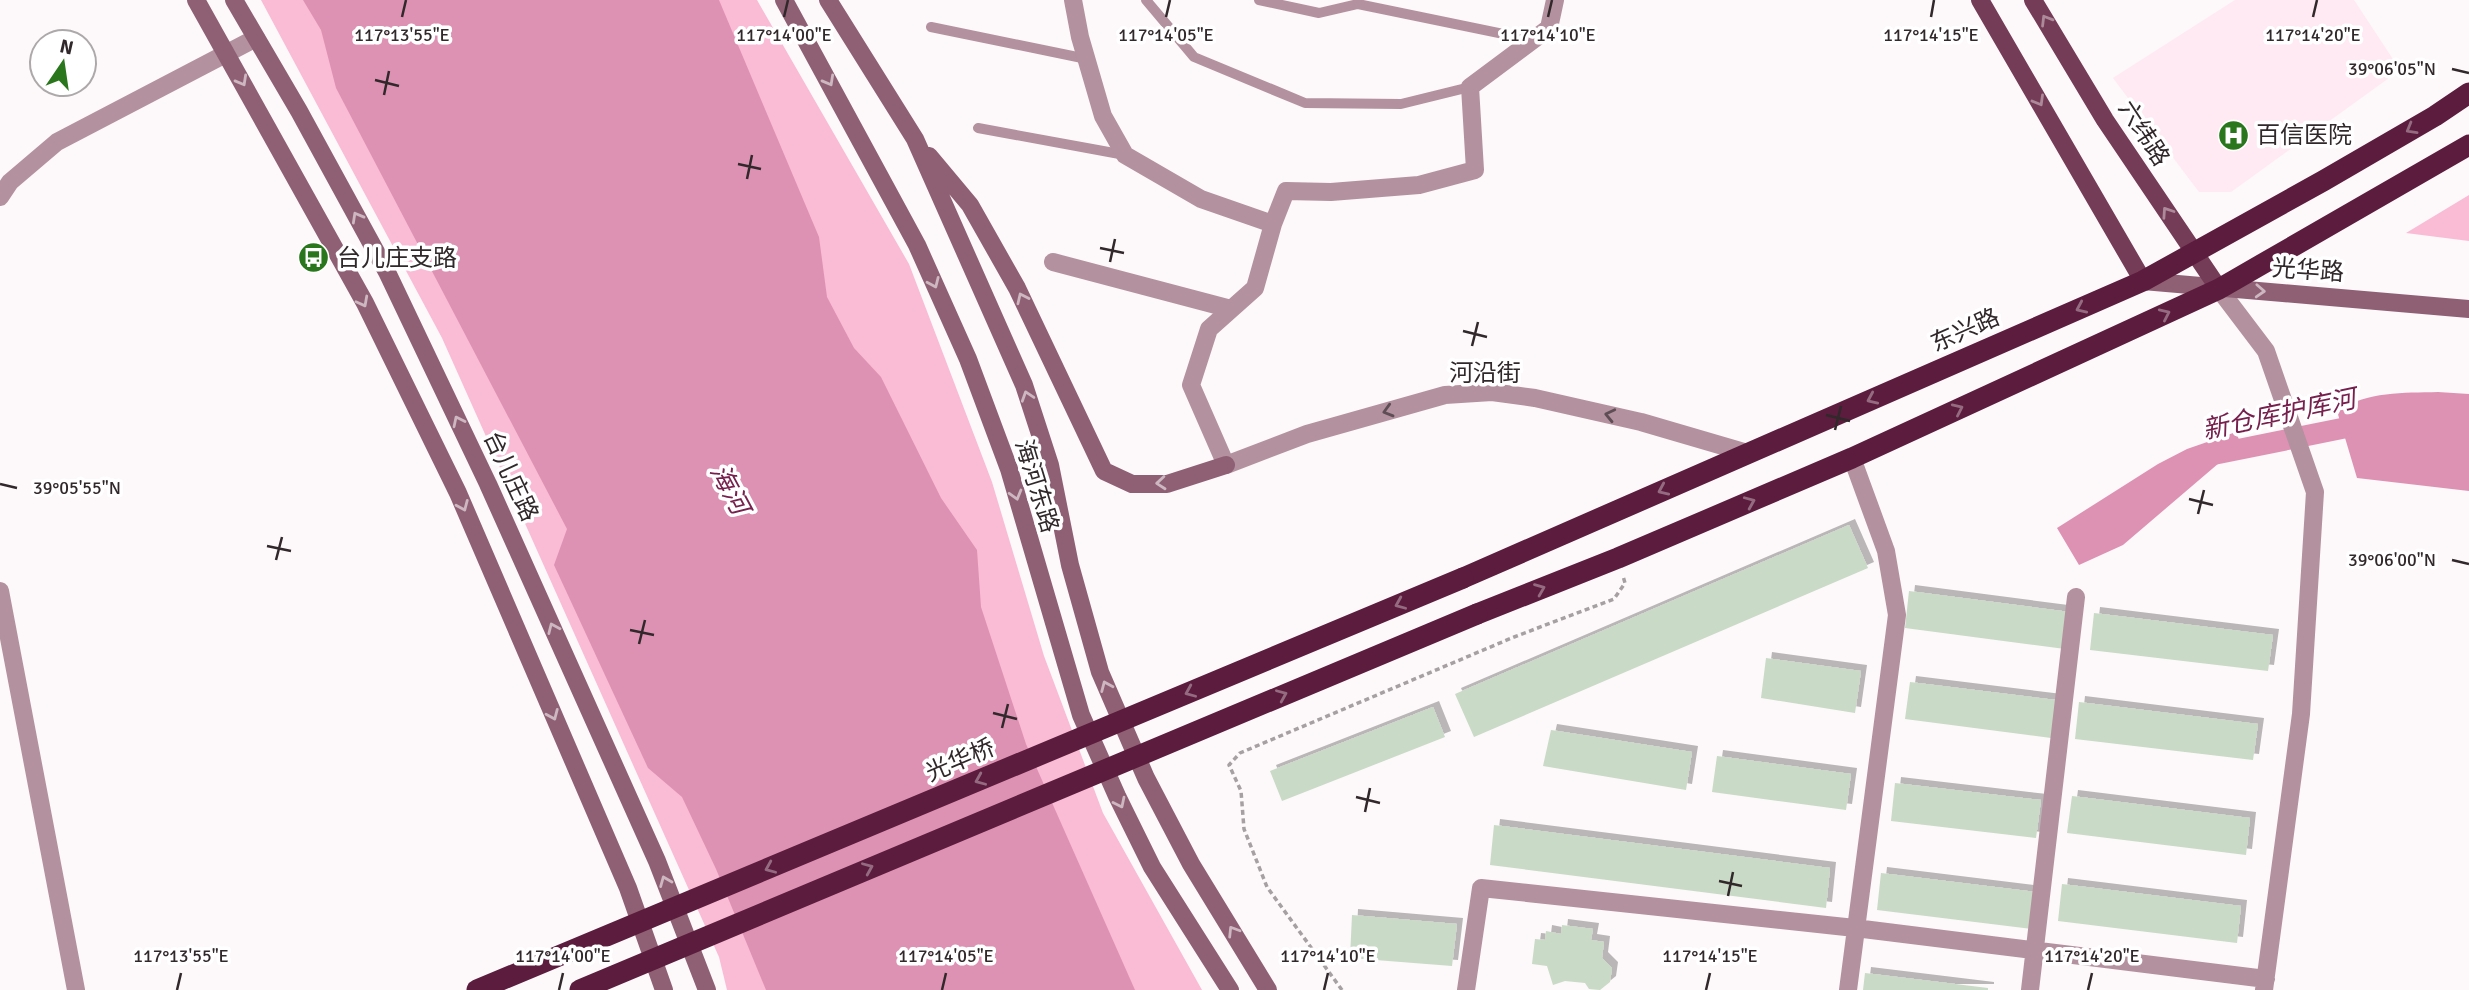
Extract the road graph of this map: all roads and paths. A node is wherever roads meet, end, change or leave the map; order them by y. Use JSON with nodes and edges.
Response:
{"nodes":[{"id":1,"x":196,"y":0,"type":"edge"},
{"id":2,"x":234,"y":0,"type":"edge"},
{"id":3,"x":784,"y":0,"type":"edge"},
{"id":4,"x":828,"y":0,"type":"edge"},
{"id":5,"x":1073,"y":0,"type":"edge"},
{"id":6,"x":1146,"y":0,"type":"edge"},
{"id":7,"x":1259,"y":0,"type":"edge"},
{"id":8,"x":1555,"y":0,"type":"edge"},
{"id":9,"x":1980,"y":0,"type":"edge"},
{"id":10,"x":2034,"y":0,"type":"edge"},
{"id":11,"x":1345,"y":3,"type":"edge"},
{"id":12,"x":931,"y":27,"type":"dead end"},
{"id":13,"x":256,"y":38,"type":"junction"},
{"id":14,"x":1533,"y":40,"type":"junction"},
{"id":15,"x":226,"y":53,"type":"junction"},
{"id":16,"x":1087,"y":59,"type":"junction"},
{"id":17,"x":1470,"y":87,"type":"junction"},
{"id":18,"x":2469,"y":93,"type":"edge"},
{"id":19,"x":978,"y":128,"type":"dead end"},
{"id":20,"x":915,"y":139,"type":"junction"},
{"id":21,"x":2469,"y":145,"type":"edge"},
{"id":22,"x":1125,"y":155,"type":"junction"},
{"id":23,"x":3,"y":188,"type":"edge"},
{"id":24,"x":1273,"y":224,"type":"junction"},
{"id":25,"x":2194,"y":253,"type":"junction"},
{"id":26,"x":1053,"y":262,"type":"dead end"},
{"id":27,"x":2143,"y":281,"type":"junction"},
{"id":28,"x":2219,"y":289,"type":"junction"},
{"id":29,"x":1231,"y":309,"type":"junction"},
{"id":30,"x":2469,"y":309,"type":"edge"},
{"id":31,"x":1747,"y":453,"type":"junction"},
{"id":32,"x":1852,"y":458,"type":"junction"},
{"id":33,"x":1226,"y":465,"type":"junction"},
{"id":34,"x":1618,"y":558,"type":"junction"},
{"id":35,"x":1463,"y":578,"type":"joint"},
{"id":36,"x":0,"y":591,"type":"edge"},
{"id":37,"x":2076,"y":597,"type":"dead end"},
{"id":38,"x":1855,"y":928,"type":"junction"},
{"id":39,"x":2035,"y":950,"type":"junction"},
{"id":40,"x":2265,"y":984,"type":"edge"},
{"id":41,"x":76,"y":990,"type":"edge"},
{"id":42,"x":477,"y":990,"type":"edge"},
{"id":43,"x":580,"y":990,"type":"edge"},
{"id":44,"x":664,"y":990,"type":"edge"},
{"id":45,"x":707,"y":990,"type":"edge"},
{"id":46,"x":1230,"y":990,"type":"edge"},
{"id":47,"x":1268,"y":990,"type":"edge"},
{"id":48,"x":1342,"y":990,"type":"edge"},
{"id":49,"x":1466,"y":990,"type":"edge"},
{"id":50,"x":1847,"y":990,"type":"edge"},
{"id":51,"x":2030,"y":990,"type":"edge"}],
"edges":[{"from":1,"to":15,"type":"main road"},
{"from":2,"to":13,"type":"main road","name":"台儿庄路"},
{"from":3,"to":46,"type":"main road","name":"海河东路","one_way":true},
{"from":4,"to":20,"type":"main road","name":"海河东路"},
{"from":5,"to":16,"type":"street"},
{"from":6,"to":17,"type":"lane"},
{"from":7,"to":11,"type":"lane"},
{"from":8,"to":14,"type":"street"},
{"from":9,"to":27,"type":"main road","one_way":true},
{"from":25,"to":10,"type":"main road","name":"六纬路","one_way":true},
{"from":11,"to":14,"type":"lane"},
{"from":12,"to":16,"type":"lane"},
{"from":13,"to":15,"type":"street"},
{"from":45,"to":13,"type":"main road","name":"台儿庄路","one_way":true},
{"from":14,"to":17,"type":"street"},
{"from":15,"to":23,"type":"street"},
{"from":15,"to":44,"type":"main road","one_way":true},
{"from":16,"to":22,"type":"street"},
{"from":17,"to":24,"type":"street"},
{"from":18,"to":25,"type":"highway","name":"东兴路","one_way":true},
{"from":19,"to":22,"type":"lane"},
{"from":33,"to":20,"type":"main road","one_way":true},
{"from":47,"to":20,"type":"main road","name":"海河东路","one_way":true},
{"from":21,"to":28,"type":"highway"},
{"from":22,"to":24,"type":"street"},
{"from":24,"to":29,"type":"street"},
{"from":25,"to":27,"type":"highway","name":"东兴路"},
{"from":25,"to":28,"type":"main road","name":"六纬路"},
{"from":26,"to":29,"type":"street"},
{"from":27,"to":28,"type":"main road","name":"光华路"},
{"from":27,"to":31,"type":"highway","name":"东兴路","one_way":true},
{"from":28,"to":30,"type":"main road","name":"光华路","one_way":true},
{"from":32,"to":28,"type":"highway","one_way":true},
{"from":28,"to":40,"type":"street"},
{"from":29,"to":33,"type":"street"},
{"from":31,"to":33,"type":"street","name":"河沿街","one_way":true},
{"from":31,"to":35,"type":"highway","name":"东兴路","one_way":true},
{"from":34,"to":32,"type":"highway","one_way":true},
{"from":32,"to":38,"type":"street"},
{"from":43,"to":34,"type":"highway","one_way":true,"bridge":true},
{"from":34,"to":48,"type":"path"},
{"from":35,"to":42,"type":"highway","name":"光华桥","one_way":true,"bridge":true},
{"from":36,"to":41,"type":"street"},
{"from":37,"to":39,"type":"street"},
{"from":38,"to":39,"type":"street"},
{"from":38,"to":49,"type":"street"},
{"from":38,"to":50,"type":"street"},
{"from":39,"to":40,"type":"street"},
{"from":39,"to":51,"type":"street"}]}
